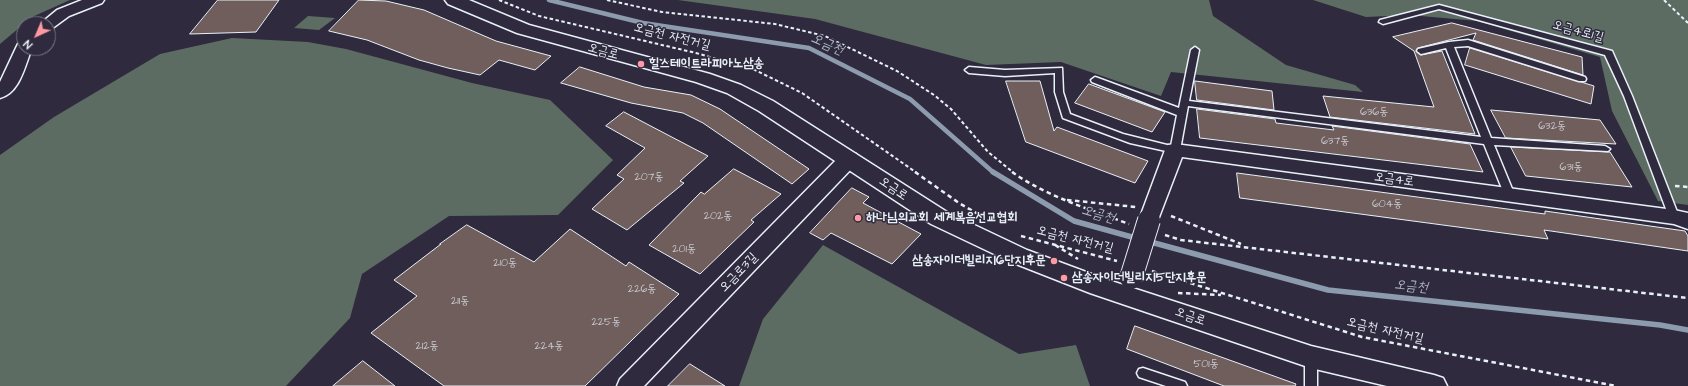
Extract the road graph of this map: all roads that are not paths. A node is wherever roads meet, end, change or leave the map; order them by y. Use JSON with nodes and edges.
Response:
{"nodes":[{"id":1,"x":96,"y":0,"type":"edge"},
{"id":2,"x":454,"y":0,"type":"edge"},
{"id":3,"x":56,"y":18,"type":"edge"},
{"id":4,"x":1383,"y":22,"type":"dead end"},
{"id":5,"x":1449,"y":45,"type":"junction"},
{"id":6,"x":1195,"y":50,"type":"dead end"},
{"id":7,"x":1421,"y":52,"type":"dead end"},
{"id":8,"x":20,"y":56,"type":"edge"},
{"id":9,"x":969,"y":70,"type":"dead end"},
{"id":10,"x":1582,"y":79,"type":"dead end"},
{"id":11,"x":1095,"y":80,"type":"dead end"},
{"id":12,"x":0,"y":92,"type":"edge"},
{"id":13,"x":1184,"y":103,"type":"junction"},
{"id":14,"x":1182,"y":113,"type":"junction"},
{"id":15,"x":1488,"y":141,"type":"junction"},
{"id":16,"x":1605,"y":149,"type":"dead end"},
{"id":17,"x":1175,"y":150,"type":"junction"},
{"id":18,"x":849,"y":159,"type":"junction"},
{"id":19,"x":1510,"y":196,"type":"junction"},
{"id":20,"x":1681,"y":219,"type":"edge"},
{"id":21,"x":1130,"y":276,"type":"junction"},
{"id":22,"x":1311,"y":357,"type":"junction"},
{"id":23,"x":1143,"y":373,"type":"dead end"},
{"id":24,"x":629,"y":386,"type":"edge"},
{"id":25,"x":1181,"y":386,"type":"edge"},
{"id":26,"x":1311,"y":386,"type":"edge"},
{"id":27,"x":1434,"y":386,"type":"edge"}],
"edges":[{"from":1,"to":3,"type":"street"},
{"from":2,"to":18,"type":"street","name":"오금로"},
{"from":4,"to":20,"type":"lane","name":"오금4로1길"},
{"from":5,"to":7,"type":"lane"},
{"from":5,"to":10,"type":"lane"},
{"from":5,"to":15,"type":"lane"},
{"from":6,"to":13,"type":"lane"},
{"from":8,"to":12,"type":"street"},
{"from":9,"to":17,"type":"lane"},
{"from":11,"to":14,"type":"lane"},
{"from":13,"to":14,"type":"lane"},
{"from":13,"to":15,"type":"lane"},
{"from":14,"to":17,"type":"lane"},
{"from":15,"to":16,"type":"lane"},
{"from":15,"to":19,"type":"lane"},
{"from":17,"to":19,"type":"street","name":"오금4로"},
{"from":17,"to":21,"type":"street","bridge":true},
{"from":18,"to":21,"type":"street","name":"오금로"},
{"from":18,"to":24,"type":"street","name":"오금로3길"},
{"from":19,"to":20,"type":"street","name":"오금4로"},
{"from":21,"to":22,"type":"street","name":"오금로"},
{"from":22,"to":26,"type":"lane"},
{"from":22,"to":27,"type":"street","name":"오금로"},
{"from":23,"to":25,"type":"lane"}]}
